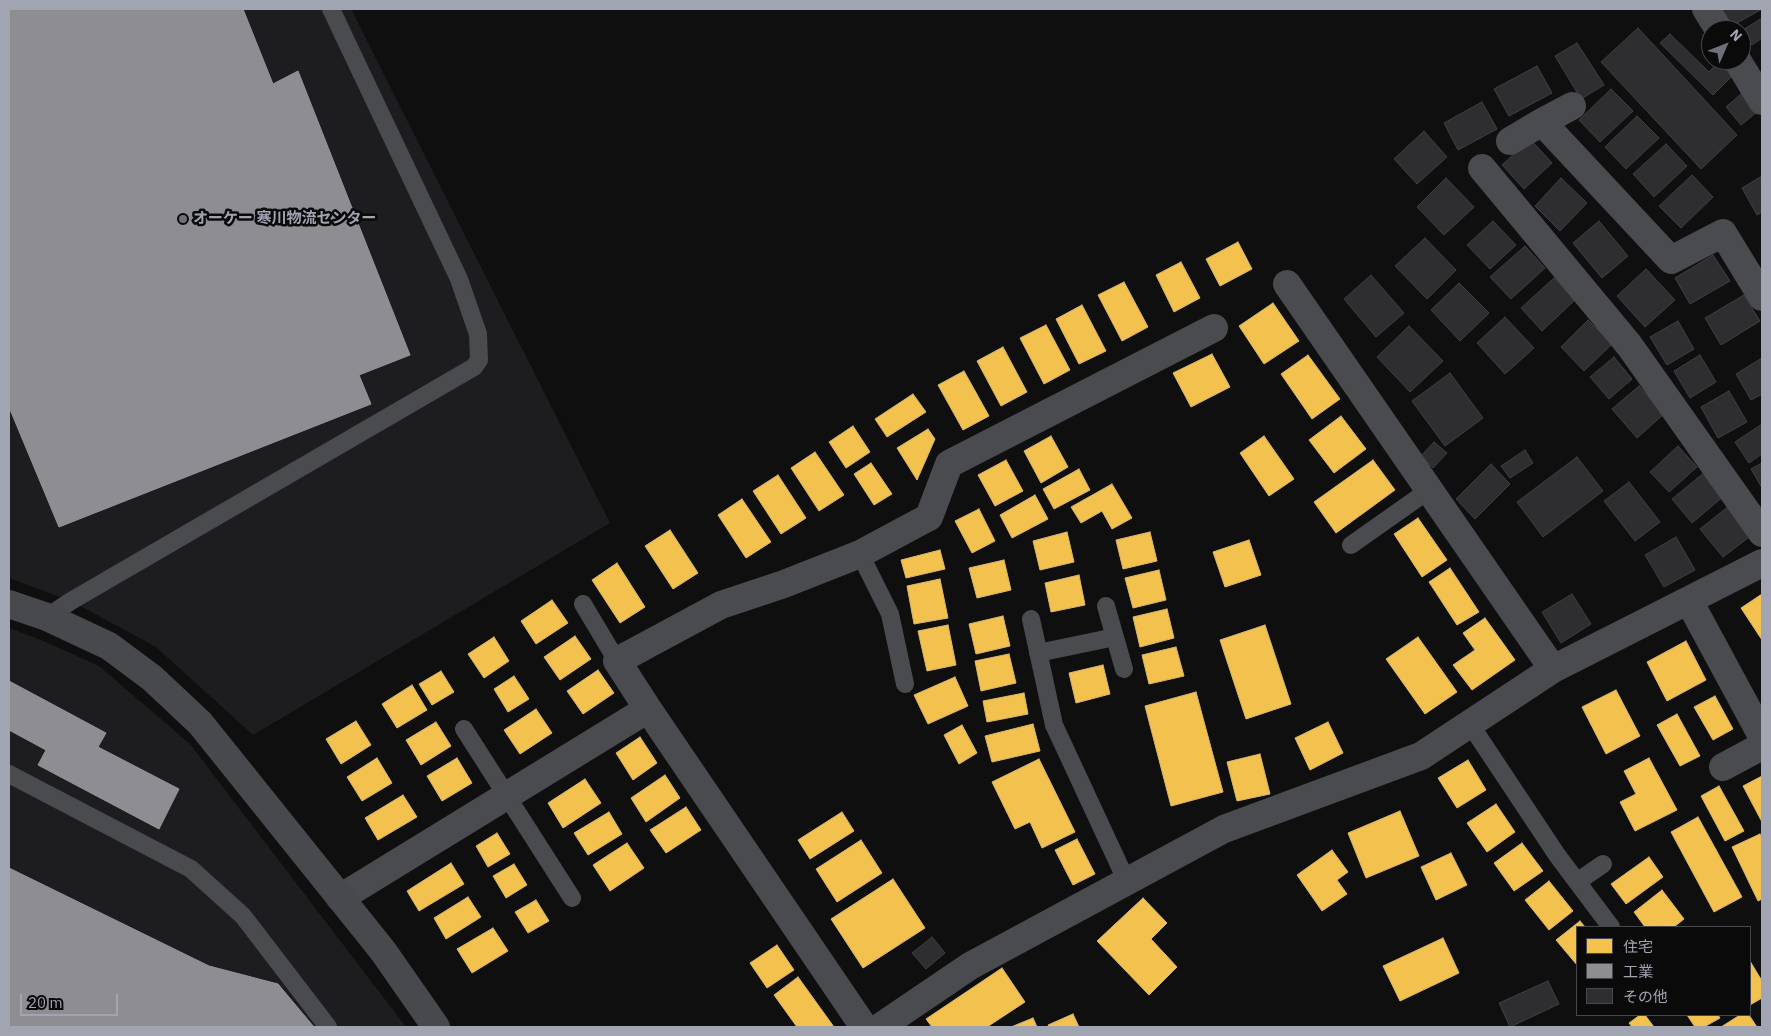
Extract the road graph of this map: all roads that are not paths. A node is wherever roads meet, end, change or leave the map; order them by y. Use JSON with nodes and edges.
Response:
{"nodes":[{"id":1,"x":331,"y":9,"type":"edge"},
{"id":2,"x":1706,"y":9,"type":"edge"},
{"id":3,"x":1713,"y":20,"type":"edge"},
{"id":4,"x":1743,"y":70,"type":"edge"},
{"id":5,"x":1762,"y":101,"type":"edge"},
{"id":6,"x":1572,"y":106,"type":"dead end"},
{"id":7,"x":1542,"y":122,"type":"junction"},
{"id":8,"x":1510,"y":140,"type":"dead end"},
{"id":9,"x":1482,"y":168,"type":"dead end"},
{"id":10,"x":1287,"y":284,"type":"dead end"},
{"id":11,"x":1762,"y":297,"type":"edge"},
{"id":12,"x":1214,"y":328,"type":"dead end"},
{"id":13,"x":1429,"y":490,"type":"junction"},
{"id":14,"x":1762,"y":533,"type":"edge"},
{"id":15,"x":1350,"y":545,"type":"dead end"},
{"id":16,"x":860,"y":554,"type":"junction"},
{"id":17,"x":1762,"y":563,"type":"edge"},
{"id":18,"x":1688,"y":601,"type":"junction"},
{"id":19,"x":9,"y":604,"type":"edge"},
{"id":20,"x":583,"y":604,"type":"dead end"},
{"id":21,"x":1106,"y":606,"type":"dead end"},
{"id":22,"x":47,"y":617,"type":"junction"},
{"id":23,"x":1031,"y":619,"type":"dead end"},
{"id":24,"x":1115,"y":637,"type":"junction"},
{"id":25,"x":1038,"y":653,"type":"junction"},
{"id":26,"x":618,"y":661,"type":"junction"},
{"id":27,"x":1124,"y":669,"type":"dead end"},
{"id":28,"x":1553,"y":669,"type":"junction"},
{"id":29,"x":905,"y":684,"type":"dead end"},
{"id":30,"x":648,"y":709,"type":"junction"},
{"id":31,"x":1470,"y":724,"type":"junction"},
{"id":32,"x":464,"y":728,"type":"dead end"},
{"id":33,"x":1762,"y":736,"type":"edge"},
{"id":34,"x":1762,"y":746,"type":"edge"},
{"id":35,"x":1723,"y":767,"type":"dead end"},
{"id":36,"x":9,"y":774,"type":"edge"},
{"id":37,"x":507,"y":795,"type":"junction"},
{"id":38,"x":1603,"y":864,"type":"dead end"},
{"id":39,"x":1126,"y":882,"type":"junction"},
{"id":40,"x":1577,"y":882,"type":"junction"},
{"id":41,"x":340,"y":898,"type":"junction"},
{"id":42,"x":572,"y":898,"type":"dead end"},
{"id":43,"x":1610,"y":926,"type":"edge"},
{"id":44,"x":328,"y":1027,"type":"edge"},
{"id":45,"x":436,"y":1027,"type":"edge"},
{"id":46,"x":864,"y":1027,"type":"edge"},
{"id":47,"x":880,"y":1027,"type":"edge"}],
"edges":[{"from":1,"to":22,"type":"lane"},
{"from":2,"to":3,"type":"street"},
{"from":4,"to":5,"type":"street"},
{"from":6,"to":7,"type":"street"},
{"from":7,"to":8,"type":"street"},
{"from":7,"to":11,"type":"street"},
{"from":9,"to":14,"type":"street"},
{"from":10,"to":13,"type":"street"},
{"from":12,"to":16,"type":"street"},
{"from":13,"to":15,"type":"lane"},
{"from":13,"to":28,"type":"street"},
{"from":16,"to":26,"type":"street"},
{"from":16,"to":29,"type":"lane"},
{"from":17,"to":18,"type":"street"},
{"from":18,"to":28,"type":"street"},
{"from":18,"to":33,"type":"street"},
{"from":19,"to":22,"type":"street"},
{"from":20,"to":26,"type":"lane"},
{"from":21,"to":24,"type":"lane"},
{"from":22,"to":41,"type":"street"},
{"from":23,"to":25,"type":"lane"},
{"from":24,"to":25,"type":"lane"},
{"from":24,"to":27,"type":"lane"},
{"from":25,"to":39,"type":"lane"},
{"from":26,"to":30,"type":"street"},
{"from":28,"to":31,"type":"street"},
{"from":30,"to":37,"type":"street"},
{"from":30,"to":46,"type":"street"},
{"from":31,"to":39,"type":"street"},
{"from":31,"to":40,"type":"lane"},
{"from":32,"to":37,"type":"lane"},
{"from":34,"to":35,"type":"street"},
{"from":36,"to":44,"type":"lane"},
{"from":37,"to":41,"type":"street"},
{"from":37,"to":42,"type":"lane"},
{"from":38,"to":40,"type":"lane"},
{"from":39,"to":47,"type":"street"},
{"from":40,"to":43,"type":"lane"},
{"from":41,"to":45,"type":"street"}]}
